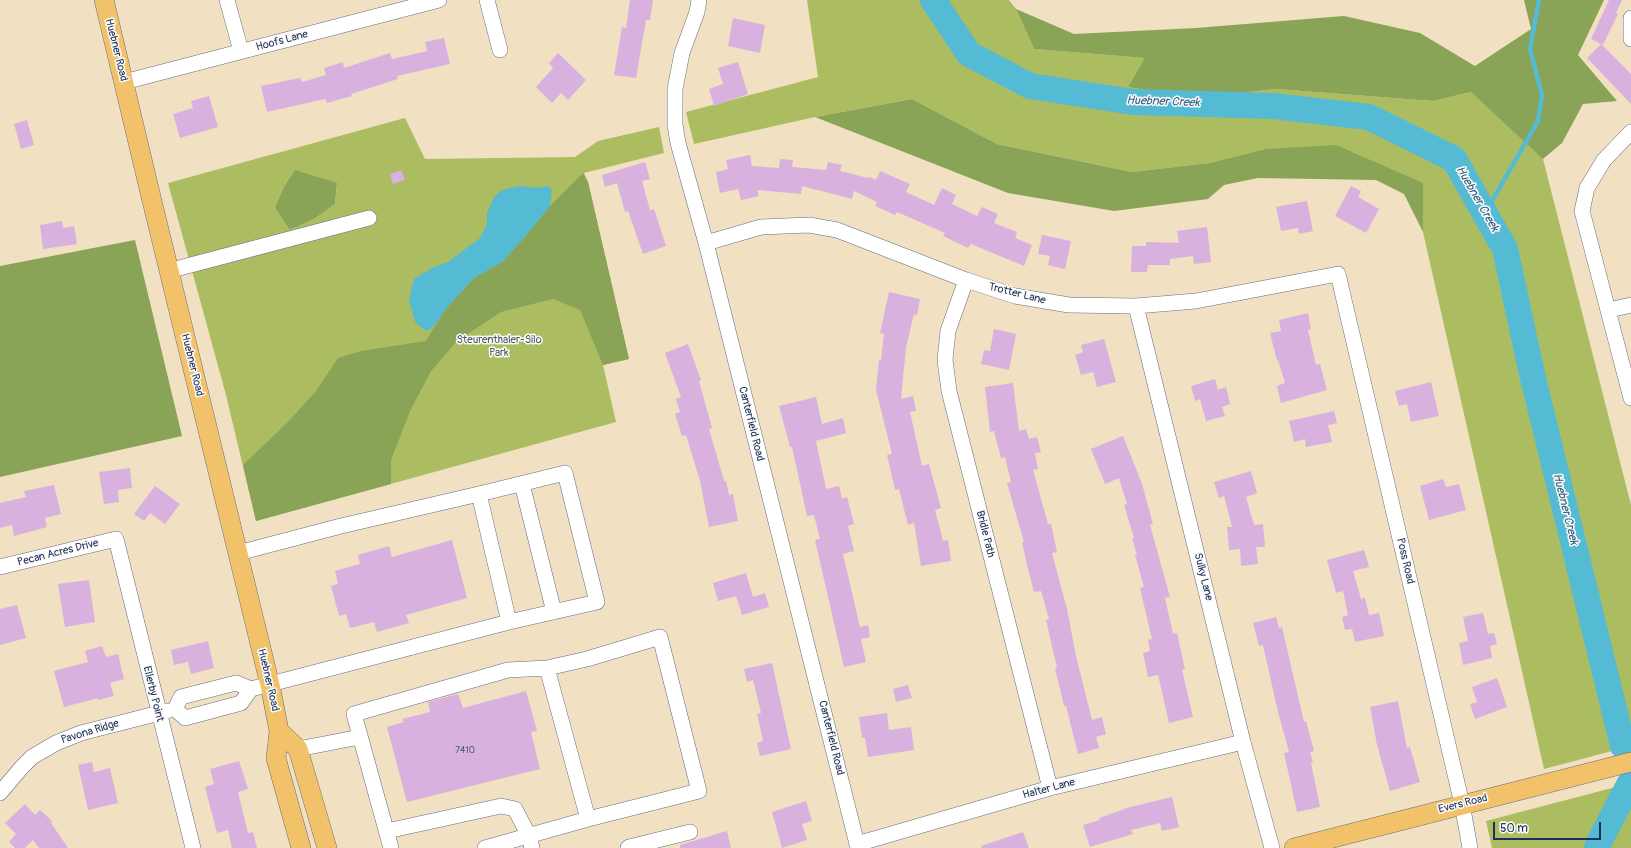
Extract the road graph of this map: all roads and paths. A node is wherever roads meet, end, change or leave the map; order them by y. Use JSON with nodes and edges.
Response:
{"nodes":[{"id":1,"x":104,"y":0,"type":"edge"},
{"id":2,"x":227,"y":0,"type":"edge"},
{"id":3,"x":439,"y":0,"type":"edge"},
{"id":4,"x":487,"y":0,"type":"edge"},
{"id":5,"x":699,"y":0,"type":"edge"},
{"id":6,"x":1631,"y":18,"type":"edge"},
{"id":7,"x":1631,"y":39,"type":"edge"},
{"id":8,"x":500,"y":50,"type":"dead end"},
{"id":9,"x":241,"y":52,"type":"junction"},
{"id":10,"x":124,"y":82,"type":"junction"},
{"id":11,"x":1631,"y":132,"type":"edge"},
{"id":12,"x":368,"y":218,"type":"dead end"},
{"id":13,"x":706,"y":243,"type":"junction"},
{"id":14,"x":168,"y":271,"type":"junction"},
{"id":15,"x":1338,"y":274,"type":"joint"},
{"id":16,"x":966,"y":280,"type":"junction"},
{"id":17,"x":1631,"y":304,"type":"edge"},
{"id":18,"x":1136,"y":306,"type":"junction"},
{"id":19,"x":1609,"y":310,"type":"junction"},
{"id":20,"x":1631,"y":398,"type":"edge"},
{"id":21,"x":522,"y":484,"type":"junction"},
{"id":22,"x":479,"y":494,"type":"junction"},
{"id":23,"x":116,"y":539,"type":"joint"},
{"id":24,"x":238,"y":553,"type":"junction"},
{"id":25,"x":0,"y":567,"type":"edge"},
{"id":26,"x":554,"y":612,"type":"junction"},
{"id":27,"x":509,"y":622,"type":"junction"},
{"id":28,"x":547,"y":668,"type":"junction"},
{"id":29,"x":270,"y":685,"type":"junction"},
{"id":30,"x":252,"y":689,"type":"junction"},
{"id":31,"x":175,"y":709,"type":"junction"},
{"id":32,"x":158,"y":713,"type":"junction"},
{"id":33,"x":279,"y":731,"type":"junction"},
{"id":34,"x":360,"y":737,"type":"junction"},
{"id":35,"x":1243,"y":742,"type":"junction"},
{"id":36,"x":298,"y":749,"type":"junction"},
{"id":37,"x":1631,"y":762,"type":"edge"},
{"id":38,"x":1050,"y":788,"type":"junction"},
{"id":39,"x":0,"y":793,"type":"edge"},
{"id":40,"x":1462,"y":804,"type":"junction"},
{"id":41,"x":588,"y":819,"type":"junction"},
{"id":42,"x":387,"y":831,"type":"junction"},
{"id":43,"x":690,"y":832,"type":"dead end"},
{"id":44,"x":531,"y":842,"type":"edge"},
{"id":45,"x":858,"y":846,"type":"edge"},
{"id":46,"x":1306,"y":846,"type":"edge"},
{"id":47,"x":193,"y":848,"type":"edge"},
{"id":48,"x":301,"y":848,"type":"edge"},
{"id":49,"x":327,"y":848,"type":"edge"},
{"id":50,"x":391,"y":848,"type":"edge"},
{"id":51,"x":485,"y":848,"type":"edge"},
{"id":52,"x":628,"y":848,"type":"edge"},
{"id":53,"x":1272,"y":848,"type":"edge"},
{"id":54,"x":1470,"y":848,"type":"edge"}],
"edges":[{"from":1,"to":10,"type":"main road","name":"Huebner Road"},
{"from":2,"to":9,"type":"street"},
{"from":3,"to":9,"type":"street","name":"Hoofs Lane"},
{"from":4,"to":8,"type":"street"},
{"from":5,"to":13,"type":"street","name":"Canterfield Road"},
{"from":6,"to":7,"type":"street"},
{"from":9,"to":10,"type":"street","name":"Hoofs Lane"},
{"from":10,"to":14,"type":"main road","name":"Huebner Road"},
{"from":11,"to":19,"type":"street"},
{"from":12,"to":14,"type":"street"},
{"from":13,"to":16,"type":"street","name":"Trotter Lane"},
{"from":13,"to":45,"type":"street","name":"Canterfield Road"},
{"from":14,"to":24,"type":"main road","name":"Huebner Road"},
{"from":15,"to":18,"type":"street","name":"Trotter Lane"},
{"from":15,"to":40,"type":"street","name":"Poss Road"},
{"from":16,"to":18,"type":"street","name":"Trotter Lane"},
{"from":16,"to":38,"type":"street","name":"Bridle Path"},
{"from":17,"to":19,"type":"street"},
{"from":18,"to":35,"type":"street","name":"Sulky Lane"},
{"from":19,"to":20,"type":"street"},
{"from":21,"to":22,"type":"street"},
{"from":21,"to":26,"type":"street"},
{"from":21,"to":26,"type":"street"},
{"from":22,"to":24,"type":"street"},
{"from":22,"to":27,"type":"street"},
{"from":23,"to":25,"type":"street","name":"Pecan Acres Drive"},
{"from":23,"to":32,"type":"street","name":"Ellerby Point"},
{"from":24,"to":29,"type":"main road","name":"Huebner Road"},
{"from":26,"to":27,"type":"street"},
{"from":27,"to":29,"type":"street"},
{"from":28,"to":34,"type":"street"},
{"from":28,"to":41,"type":"street"},
{"from":28,"to":41,"type":"street"},
{"from":29,"to":30,"type":"street"},
{"from":29,"to":33,"type":"main road","name":"Huebner Road"},
{"from":30,"to":31,"type":"street"},
{"from":30,"to":31,"type":"street"},
{"from":31,"to":32,"type":"street","name":"Pavona Ridge"},
{"from":32,"to":39,"type":"street","name":"Pavona Ridge"},
{"from":32,"to":47,"type":"street","name":"Ellerby Point"},
{"from":33,"to":36,"type":"main road"},
{"from":33,"to":48,"type":"main road","name":"Huebner Road"},
{"from":34,"to":36,"type":"street"},
{"from":34,"to":42,"type":"street"},
{"from":35,"to":38,"type":"street","name":"Halter Lane"},
{"from":35,"to":53,"type":"street","name":"Sulky Lane"},
{"from":36,"to":49,"type":"main road"},
{"from":37,"to":40,"type":"main road","name":"Evers Road"},
{"from":38,"to":45,"type":"street","name":"Halter Lane"},
{"from":40,"to":46,"type":"main road","name":"Evers Road"},
{"from":40,"to":54,"type":"street","name":"Poss Road"},
{"from":41,"to":44,"type":"street"},
{"from":42,"to":44,"type":"street"},
{"from":42,"to":50,"type":"street"},
{"from":43,"to":52,"type":"street"},
{"from":44,"to":51,"type":"street"}]}
